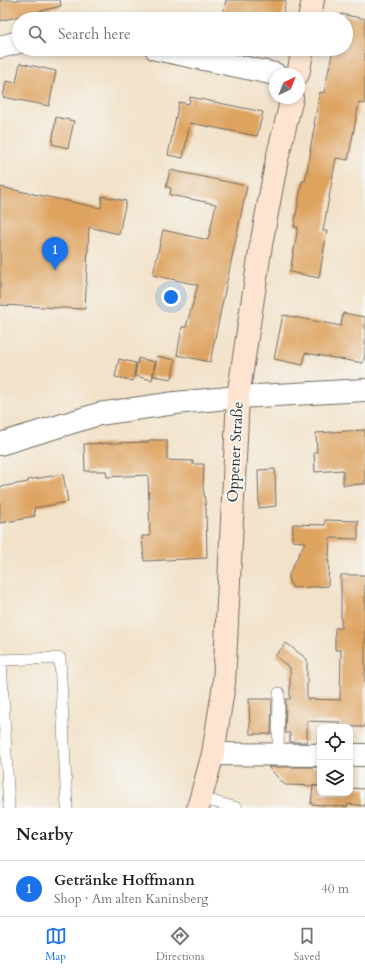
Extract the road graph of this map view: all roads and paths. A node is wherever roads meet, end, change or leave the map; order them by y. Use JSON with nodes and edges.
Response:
{"nodes":[{"id":1,"x":313,"y":0,"type":"edge"},
{"id":2,"x":310,"y":12,"type":"edge"},
{"id":3,"x":12,"y":44,"type":"edge"},
{"id":4,"x":0,"y":47,"type":"edge"},
{"id":5,"x":189,"y":56,"type":"edge"},
{"id":6,"x":302,"y":56,"type":"edge"},
{"id":7,"x":299,"y":68,"type":"edge"},
{"id":8,"x":269,"y":73,"type":"edge"},
{"id":9,"x":290,"y":104,"type":"edge"},
{"id":10,"x":365,"y":390,"type":"edge"},
{"id":11,"x":238,"y":397,"type":"junction"},
{"id":12,"x":0,"y":444,"type":"edge"},
{"id":13,"x":1,"y":660,"type":"edge"},
{"id":14,"x":279,"y":693,"type":"dead end"},
{"id":15,"x":3,"y":724,"type":"edge"},
{"id":16,"x":213,"y":754,"type":"junction"},
{"id":17,"x":278,"y":755,"type":"junction"},
{"id":18,"x":317,"y":755,"type":"edge"},
{"id":19,"x":353,"y":755,"type":"edge"},
{"id":20,"x":365,"y":755,"type":"edge"},
{"id":21,"x":200,"y":803,"type":"edge"},
{"id":22,"x":9,"y":808,"type":"edge"},
{"id":23,"x":67,"y":808,"type":"edge"},
{"id":24,"x":237,"y":808,"type":"edge"}],
"edges":[{"from":1,"to":2,"type":"street"},
{"from":3,"to":4,"type":"street"},
{"from":5,"to":8,"type":"street"},
{"from":6,"to":7,"type":"street"},
{"from":9,"to":11,"type":"street","name":"Oppener Straße"},
{"from":10,"to":11,"type":"street"},
{"from":11,"to":12,"type":"street"},
{"from":11,"to":16,"type":"street","name":"Oppener Straße"},
{"from":13,"to":15,"type":"lane"},
{"from":13,"to":23,"type":"lane"},
{"from":14,"to":17,"type":"lane"},
{"from":15,"to":22,"type":"lane"},
{"from":16,"to":17,"type":"street"},
{"from":16,"to":21,"type":"street","name":"Oppener Straße"},
{"from":17,"to":18,"type":"street"},
{"from":19,"to":20,"type":"street"},
{"from":21,"to":24,"type":"lane"}]}
